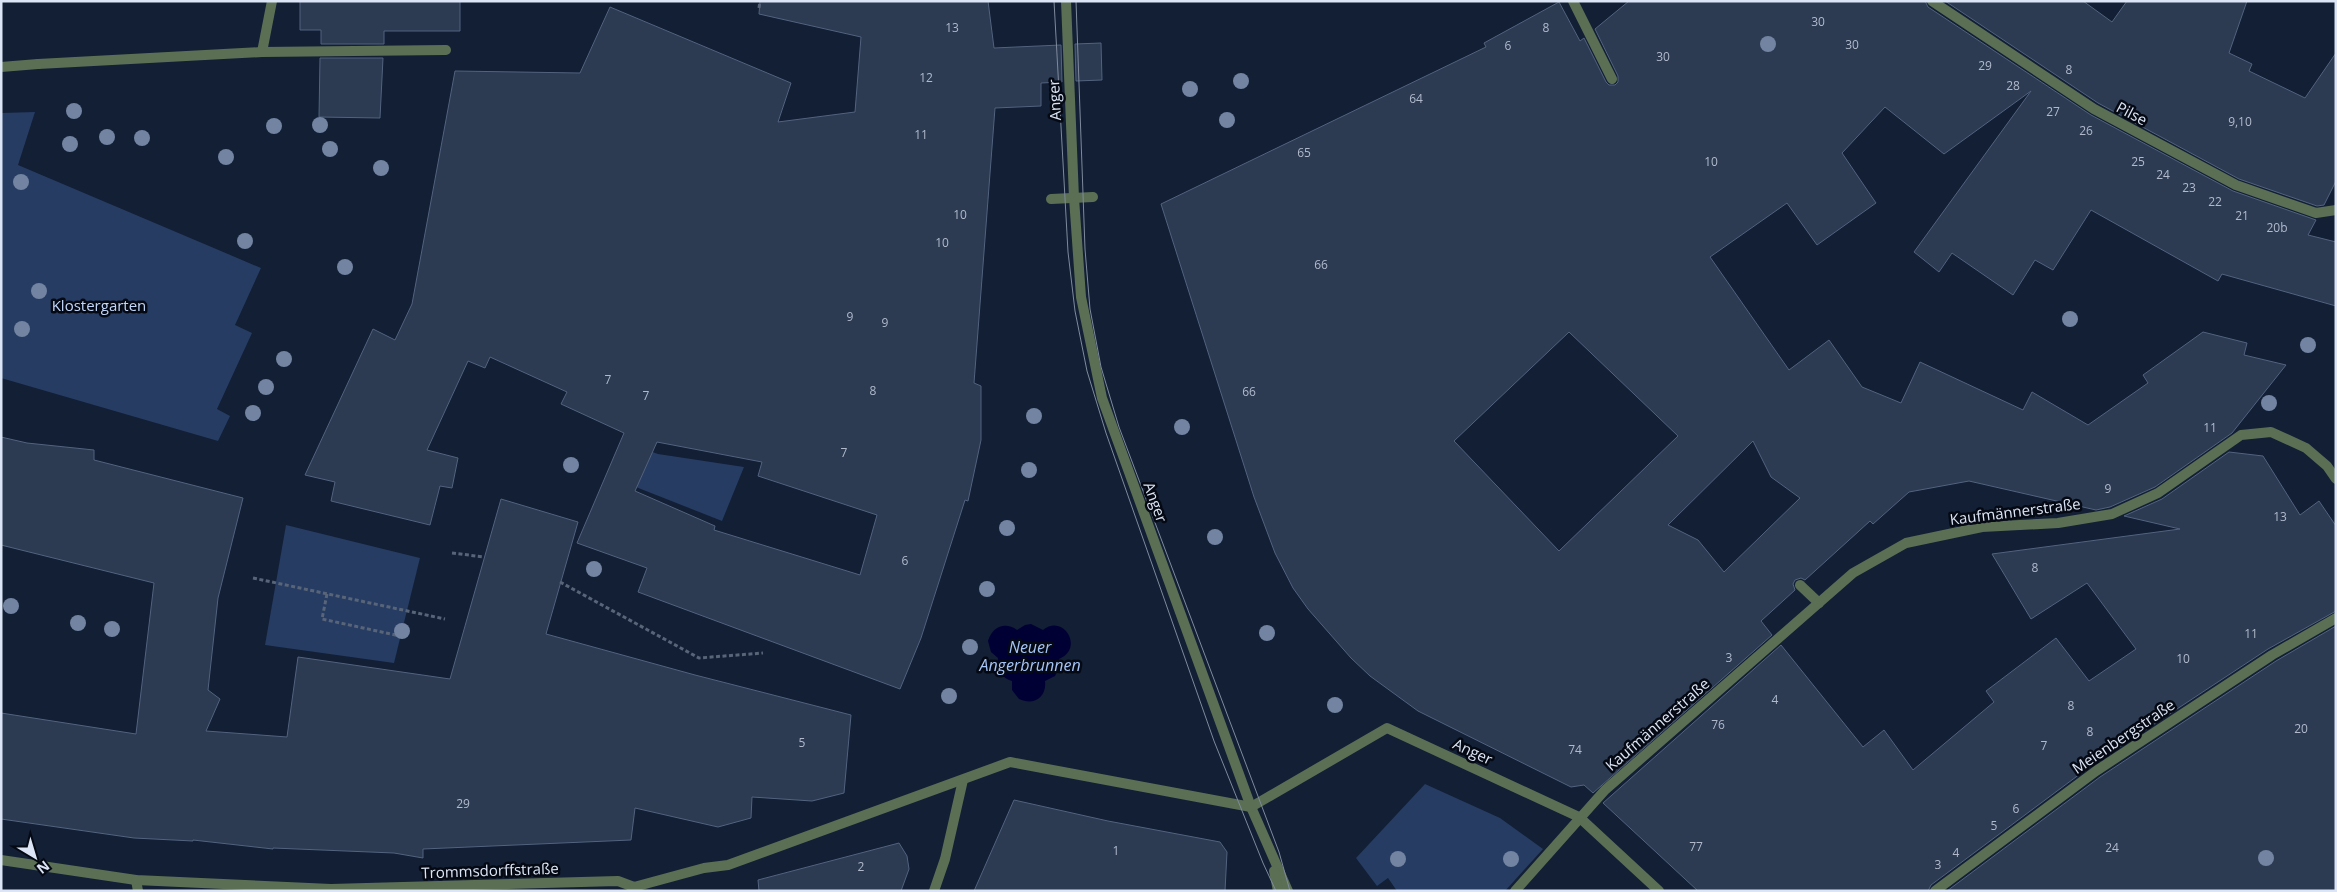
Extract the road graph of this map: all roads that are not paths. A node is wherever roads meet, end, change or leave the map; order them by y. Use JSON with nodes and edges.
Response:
{"nodes":[{"id":1,"x":272,"y":1,"type":"edge"},
{"id":2,"x":1066,"y":1,"type":"edge"},
{"id":3,"x":1573,"y":1,"type":"edge"},
{"id":4,"x":1932,"y":1,"type":"edge"},
{"id":5,"x":446,"y":50,"type":"dead end"},
{"id":6,"x":262,"y":52,"type":"junction"},
{"id":7,"x":1,"y":67,"type":"edge"},
{"id":8,"x":1612,"y":78,"type":"dead end"},
{"id":9,"x":1093,"y":197,"type":"dead end"},
{"id":10,"x":1074,"y":198,"type":"junction"},
{"id":11,"x":1051,"y":199,"type":"dead end"},
{"id":12,"x":2336,"y":210,"type":"edge"},
{"id":13,"x":2336,"y":479,"type":"edge"},
{"id":14,"x":1800,"y":585,"type":"dead end"},
{"id":15,"x":1819,"y":603,"type":"junction"},
{"id":16,"x":2336,"y":618,"type":"edge"},
{"id":17,"x":963,"y":780,"type":"junction"},
{"id":18,"x":1251,"y":806,"type":"junction"},
{"id":19,"x":1579,"y":817,"type":"junction"},
{"id":20,"x":1272,"y":857,"type":"junction"},
{"id":21,"x":1,"y":860,"type":"edge"},
{"id":22,"x":137,"y":886,"type":"edge"},
{"id":23,"x":635,"y":889,"type":"edge"},
{"id":24,"x":934,"y":891,"type":"edge"},
{"id":25,"x":1278,"y":891,"type":"edge"},
{"id":26,"x":1288,"y":891,"type":"edge"},
{"id":27,"x":1514,"y":891,"type":"edge"},
{"id":28,"x":1659,"y":891,"type":"edge"},
{"id":29,"x":1935,"y":891,"type":"edge"}],
"edges":[{"from":1,"to":6,"type":"street"},
{"from":2,"to":10,"type":"street","name":"Anger"},
{"from":3,"to":8,"type":"street"},
{"from":4,"to":12,"type":"street","name":"Pilse"},
{"from":5,"to":6,"type":"street"},
{"from":6,"to":7,"type":"street"},
{"from":9,"to":10,"type":"street"},
{"from":10,"to":11,"type":"street"},
{"from":10,"to":18,"type":"street","name":"Anger"},
{"from":13,"to":15,"type":"street","name":"Kaufmännerstraße"},
{"from":14,"to":15,"type":"street"},
{"from":15,"to":19,"type":"street","name":"Kaufmännerstraße"},
{"from":16,"to":29,"type":"street","name":"Meienbergstraße"},
{"from":17,"to":18,"type":"street"},
{"from":17,"to":23,"type":"street","name":"Trommsdorffstraße"},
{"from":17,"to":24,"type":"street"},
{"from":18,"to":19,"type":"street","name":"Anger"},
{"from":18,"to":20,"type":"street","name":"Anger"},
{"from":19,"to":27,"type":"street"},
{"from":19,"to":28,"type":"street","name":"Anger"},
{"from":20,"to":25,"type":"street"},
{"from":20,"to":26,"type":"street","name":"Anger"},
{"from":21,"to":22,"type":"street","name":"Trommsdorffstraße"},
{"from":22,"to":23,"type":"street","name":"Trommsdorffstraße"}]}
